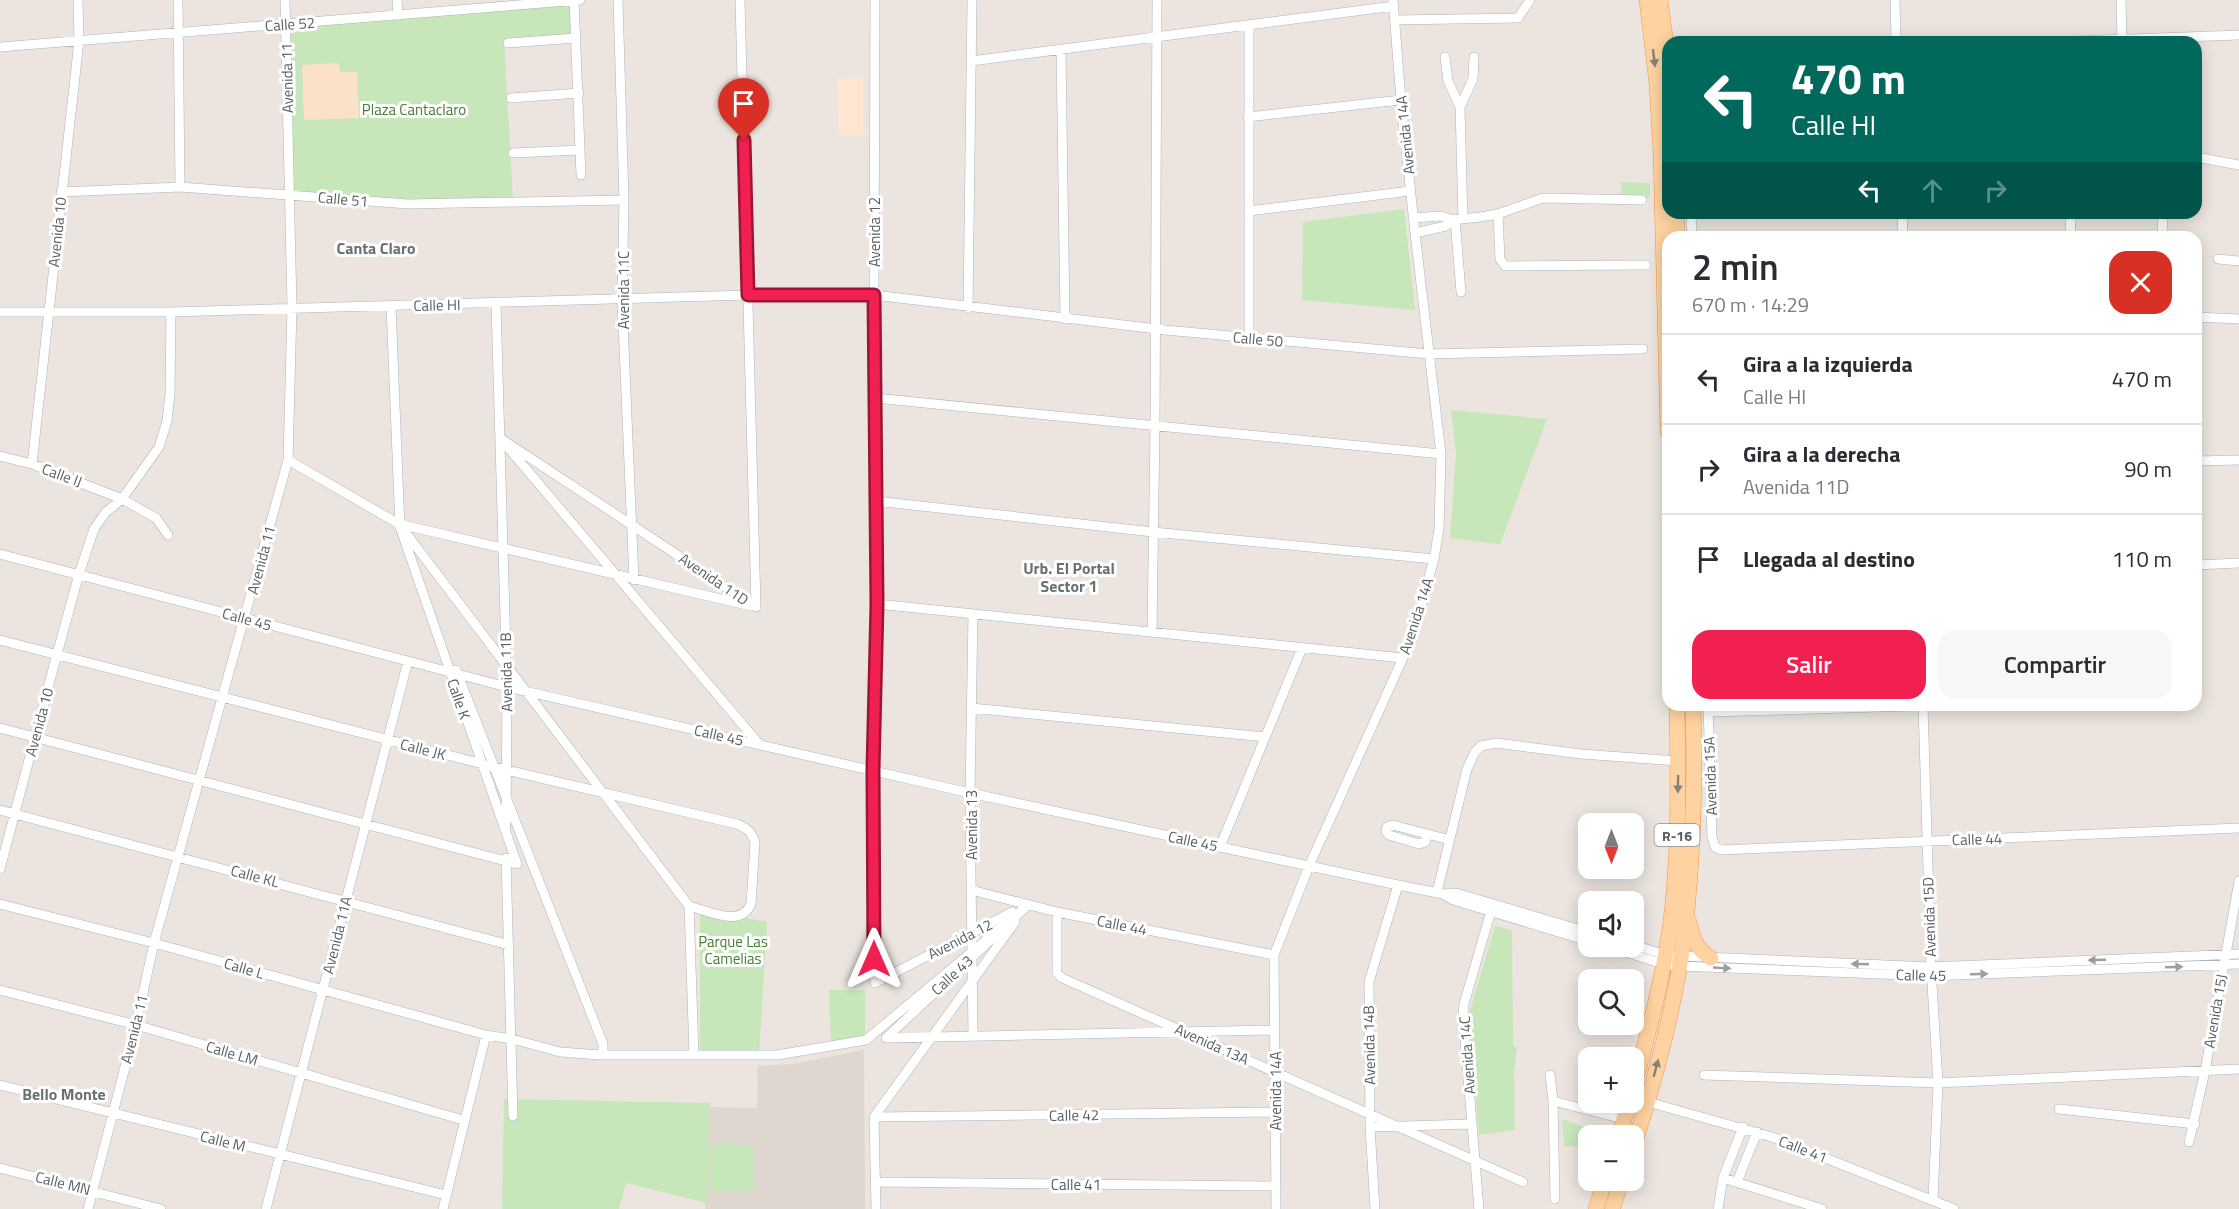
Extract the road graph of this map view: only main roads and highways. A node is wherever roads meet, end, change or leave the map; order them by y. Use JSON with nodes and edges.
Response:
{"nodes":[{"id":1,"x":1647,"y":0,"type":"edge"},
{"id":2,"x":1660,"y":0,"type":"edge"},
{"id":3,"x":1665,"y":36,"type":"edge"},
{"id":4,"x":1662,"y":134,"type":"edge"},
{"id":5,"x":1677,"y":711,"type":"edge"},
{"id":6,"x":1693,"y":711,"type":"edge"},
{"id":7,"x":1687,"y":911,"type":"junction"},
{"id":8,"x":1711,"y":958,"type":"road end"},
{"id":9,"x":1672,"y":960,"type":"junction"},
{"id":10,"x":1644,"y":1049,"type":"edge"},
{"id":11,"x":1641,"y":1125,"type":"edge"},
{"id":12,"x":1602,"y":1191,"type":"edge"},
{"id":13,"x":1618,"y":1191,"type":"edge"},
{"id":14,"x":1596,"y":1209,"type":"edge"},
{"id":15,"x":1612,"y":1209,"type":"edge"}],
"edges":[{"from":1,"to":4,"type":"main road","one_way":true},
{"from":2,"to":3,"type":"main road"},
{"from":5,"to":9,"type":"main road","number":"R-16","one_way":true},
{"from":6,"to":7,"type":"main road","number":"R-16"},
{"from":7,"to":8,"type":"main road"},
{"from":7,"to":9,"type":"main road","number":"R-16"},
{"from":9,"to":10,"type":"main road","number":"R-16"},
{"from":11,"to":9,"type":"main road","number":"R-16","one_way":true},
{"from":12,"to":14,"type":"main road"},
{"from":13,"to":15,"type":"main road"}]}
